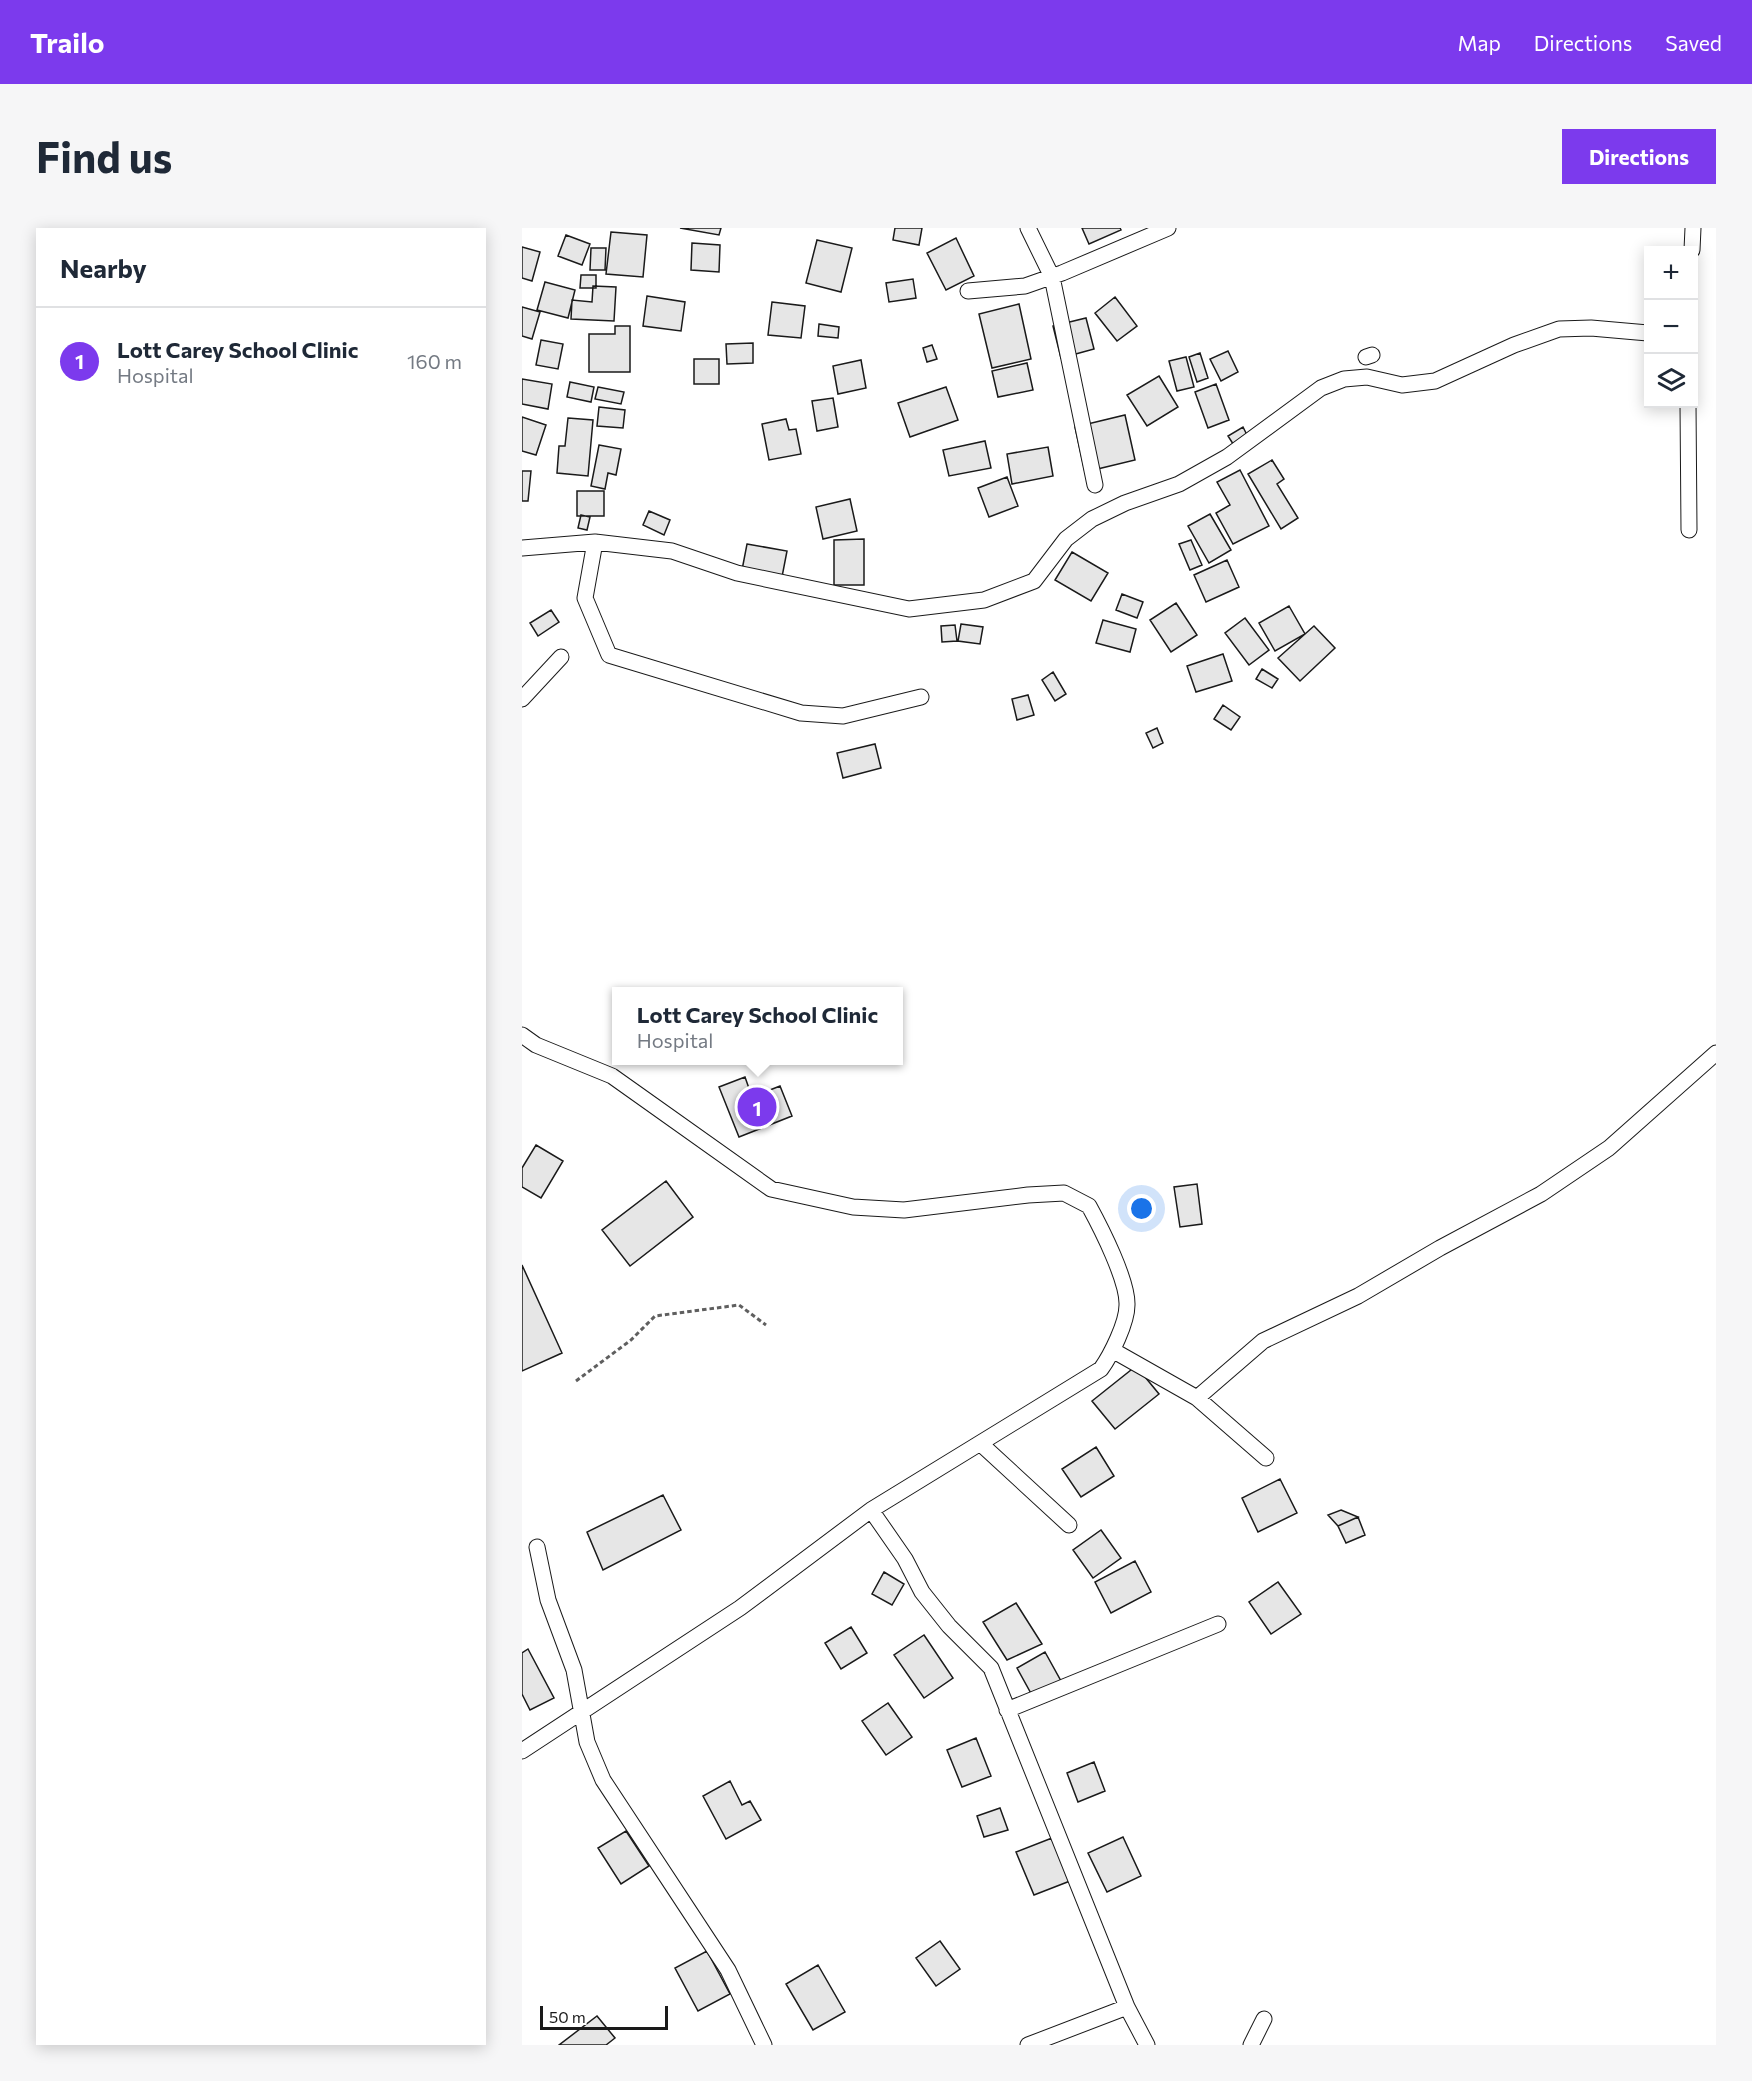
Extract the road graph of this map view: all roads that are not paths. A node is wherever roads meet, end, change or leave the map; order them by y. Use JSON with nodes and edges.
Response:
{"nodes":[{"id":1,"x":1028,"y":228,"type":"edge"},
{"id":2,"x":1168,"y":228,"type":"edge"},
{"id":3,"x":1693,"y":228,"type":"edge"},
{"id":4,"x":1692,"y":246,"type":"edge"},
{"id":5,"x":1052,"y":277,"type":"junction"},
{"id":6,"x":968,"y":291,"type":"dead end"},
{"id":7,"x":1644,"y":333,"type":"edge"},
{"id":8,"x":1688,"y":408,"type":"edge"},
{"id":9,"x":1095,"y":485,"type":"dead end"},
{"id":10,"x":1689,"y":530,"type":"dead end"},
{"id":11,"x":595,"y":542,"type":"junction"},
{"id":12,"x":522,"y":548,"type":"edge"},
{"id":13,"x":561,"y":657,"type":"dead end"},
{"id":14,"x":921,"y":697,"type":"dead end"},
{"id":15,"x":522,"y":699,"type":"edge"},
{"id":16,"x":522,"y":1035,"type":"edge"},
{"id":17,"x":1716,"y":1053,"type":"edge"},
{"id":18,"x":1114,"y":1351,"type":"junction"},
{"id":19,"x":1197,"y":1398,"type":"junction"},
{"id":20,"x":981,"y":1444,"type":"junction"},
{"id":21,"x":1266,"y":1458,"type":"dead end"},
{"id":22,"x":871,"y":1510,"type":"junction"},
{"id":23,"x":1069,"y":1525,"type":"dead end"},
{"id":24,"x":537,"y":1547,"type":"dead end"},
{"id":25,"x":1218,"y":1624,"type":"dead end"},
{"id":26,"x":1007,"y":1710,"type":"junction"},
{"id":27,"x":582,"y":1712,"type":"junction"},
{"id":28,"x":522,"y":1751,"type":"edge"},
{"id":29,"x":1127,"y":2007,"type":"junction"},
{"id":30,"x":1264,"y":2019,"type":"dead end"},
{"id":31,"x":764,"y":2045,"type":"edge"},
{"id":32,"x":1028,"y":2045,"type":"edge"},
{"id":33,"x":1147,"y":2045,"type":"edge"},
{"id":34,"x":1251,"y":2045,"type":"edge"}],
"edges":[{"from":1,"to":5,"type":"street"},
{"from":2,"to":5,"type":"street"},
{"from":3,"to":4,"type":"street"},
{"from":5,"to":6,"type":"street"},
{"from":5,"to":9,"type":"street"},
{"from":7,"to":11,"type":"street"},
{"from":8,"to":10,"type":"street"},
{"from":11,"to":12,"type":"street"},
{"from":11,"to":14,"type":"street"},
{"from":13,"to":15,"type":"street"},
{"from":16,"to":18,"type":"street"},
{"from":17,"to":19,"type":"street"},
{"from":18,"to":19,"type":"street"},
{"from":18,"to":20,"type":"street"},
{"from":19,"to":21,"type":"street"},
{"from":20,"to":22,"type":"street"},
{"from":20,"to":23,"type":"street"},
{"from":22,"to":26,"type":"street"},
{"from":22,"to":27,"type":"street"},
{"from":24,"to":27,"type":"street"},
{"from":25,"to":26,"type":"street"},
{"from":26,"to":29,"type":"street"},
{"from":27,"to":28,"type":"street"},
{"from":27,"to":31,"type":"street"},
{"from":29,"to":32,"type":"street"},
{"from":29,"to":33,"type":"street"},
{"from":30,"to":34,"type":"street"}]}
